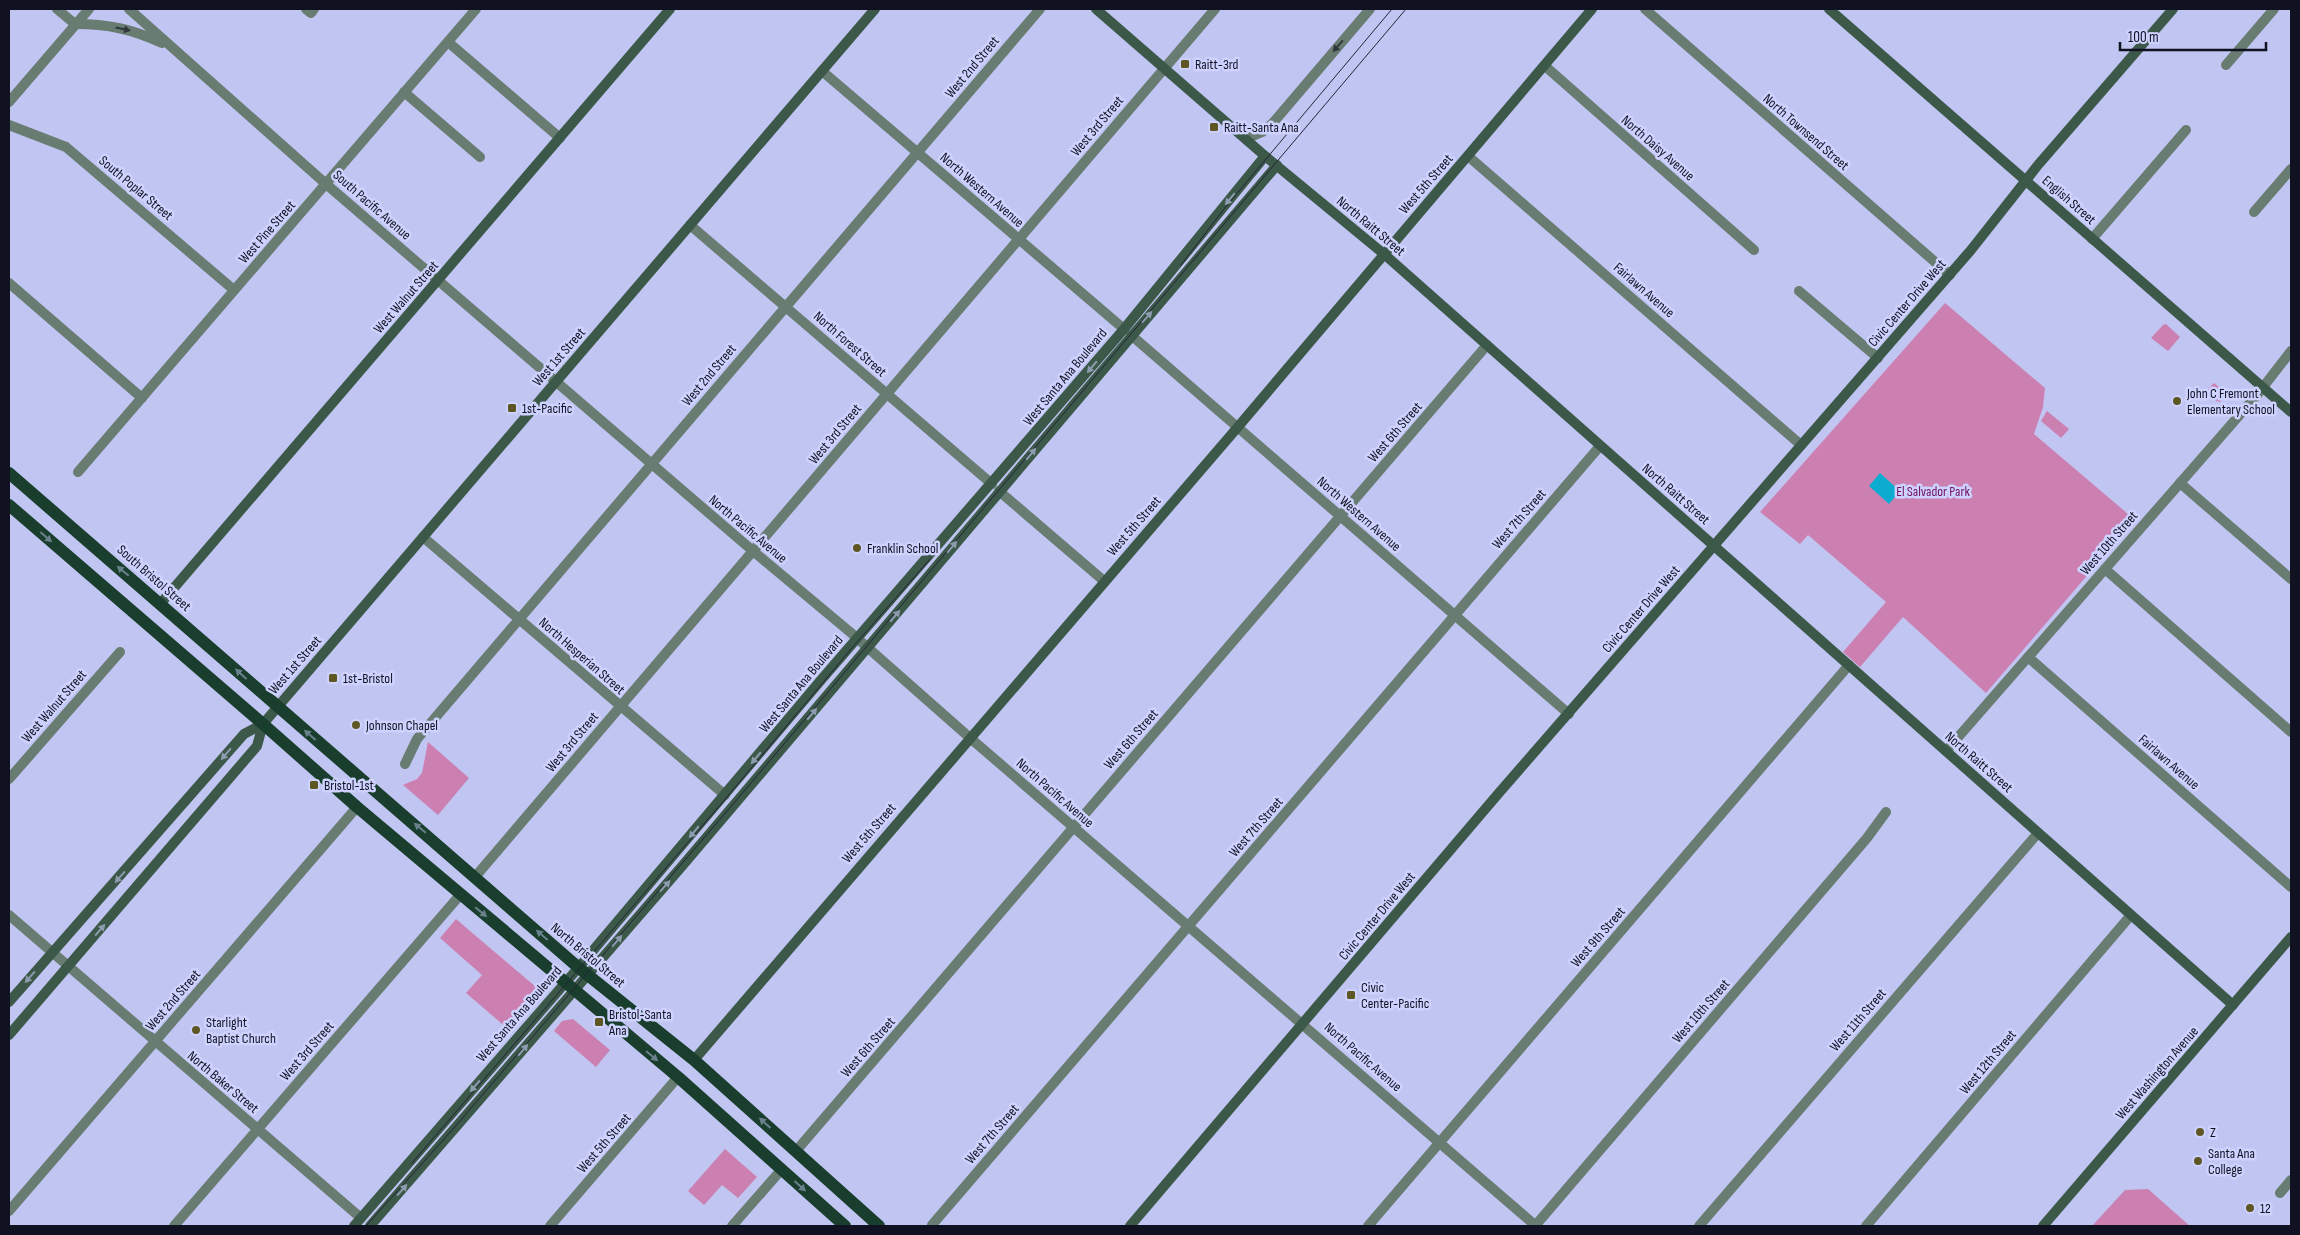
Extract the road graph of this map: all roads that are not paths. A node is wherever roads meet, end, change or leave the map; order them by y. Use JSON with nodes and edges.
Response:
{"nodes":[{"id":1,"x":57,"y":9,"type":"edge"},
{"id":2,"x":89,"y":9,"type":"edge"},
{"id":3,"x":129,"y":9,"type":"edge"},
{"id":4,"x":476,"y":9,"type":"edge"},
{"id":5,"x":670,"y":9,"type":"edge"},
{"id":6,"x":875,"y":9,"type":"edge"},
{"id":7,"x":1040,"y":9,"type":"edge"},
{"id":8,"x":1096,"y":9,"type":"edge"},
{"id":9,"x":1215,"y":9,"type":"edge"},
{"id":10,"x":1370,"y":9,"type":"edge"},
{"id":11,"x":1592,"y":9,"type":"edge"},
{"id":12,"x":1645,"y":9,"type":"edge"},
{"id":13,"x":1829,"y":9,"type":"edge"},
{"id":14,"x":2173,"y":9,"type":"edge"},
{"id":15,"x":2274,"y":9,"type":"edge"},
{"id":16,"x":75,"y":24,"type":"junction"},
{"id":17,"x":448,"y":42,"type":"junction"},
{"id":18,"x":172,"y":48,"type":"junction"},
{"id":19,"x":2226,"y":65,"type":"dead end"},
{"id":20,"x":1545,"y":66,"type":"junction"},
{"id":21,"x":1164,"y":69,"type":"junction"},
{"id":22,"x":822,"y":71,"type":"junction"},
{"id":23,"x":404,"y":92,"type":"junction"},
{"id":24,"x":9,"y":102,"type":"edge"},
{"id":25,"x":9,"y":125,"type":"edge"},
{"id":26,"x":2186,"y":130,"type":"dead end"},
{"id":27,"x":560,"y":138,"type":"junction"},
{"id":28,"x":1246,"y":139,"type":"junction"},
{"id":29,"x":917,"y":152,"type":"junction"},
{"id":30,"x":1265,"y":156,"type":"junction"},
{"id":31,"x":1468,"y":156,"type":"junction"},
{"id":32,"x":480,"y":157,"type":"dead end"},
{"id":33,"x":1277,"y":165,"type":"junction"},
{"id":34,"x":2291,"y":169,"type":"edge"},
{"id":35,"x":2026,"y":181,"type":"junction"},
{"id":36,"x":326,"y":184,"type":"junction"},
{"id":37,"x":2254,"y":212,"type":"dead end"},
{"id":38,"x":690,"y":225,"type":"junction"},
{"id":39,"x":2092,"y":239,"type":"junction"},
{"id":40,"x":1018,"y":240,"type":"junction"},
{"id":41,"x":1754,"y":250,"type":"dead end"},
{"id":42,"x":1384,"y":254,"type":"junction"},
{"id":43,"x":1950,"y":275,"type":"junction"},
{"id":44,"x":438,"y":281,"type":"junction"},
{"id":45,"x":9,"y":283,"type":"edge"},
{"id":46,"x":234,"y":290,"type":"junction"},
{"id":47,"x":1799,"y":290,"type":"dead end"},
{"id":48,"x":786,"y":307,"type":"junction"},
{"id":49,"x":1128,"y":332,"type":"junction"},
{"id":50,"x":1487,"y":345,"type":"junction"},
{"id":51,"x":2291,"y":351,"type":"edge"},
{"id":52,"x":1878,"y":358,"type":"junction"},
{"id":53,"x":556,"y":382,"type":"junction"},
{"id":54,"x":2262,"y":387,"type":"junction"},
{"id":55,"x":887,"y":394,"type":"junction"},
{"id":56,"x":142,"y":398,"type":"junction"},
{"id":57,"x":2291,"y":412,"type":"edge"},
{"id":58,"x":1237,"y":428,"type":"junction"},
{"id":59,"x":1801,"y":445,"type":"junction"},
{"id":60,"x":1600,"y":446,"type":"junction"},
{"id":61,"x":651,"y":464,"type":"junction"},
{"id":62,"x":78,"y":472,"type":"dead end"},
{"id":63,"x":9,"y":473,"type":"edge"},
{"id":64,"x":2180,"y":483,"type":"junction"},
{"id":65,"x":996,"y":488,"type":"junction"},
{"id":66,"x":9,"y":505,"type":"edge"},
{"id":67,"x":1340,"y":516,"type":"junction"},
{"id":68,"x":423,"y":537,"type":"junction"},
{"id":69,"x":1714,"y":545,"type":"junction"},
{"id":70,"x":752,"y":551,"type":"junction"},
{"id":71,"x":2105,"y":569,"type":"junction"},
{"id":72,"x":2291,"y":579,"type":"edge"},
{"id":73,"x":1104,"y":581,"type":"junction"},
{"id":74,"x":161,"y":603,"type":"junction"},
{"id":75,"x":1456,"y":615,"type":"junction"},
{"id":76,"x":519,"y":620,"type":"junction"},
{"id":77,"x":858,"y":638,"type":"junction"},
{"id":78,"x":868,"y":647,"type":"junction"},
{"id":79,"x":120,"y":652,"type":"dead end"},
{"id":80,"x":2028,"y":657,"type":"junction"},
{"id":81,"x":1849,"y":665,"type":"junction"},
{"id":82,"x":278,"y":707,"type":"junction"},
{"id":83,"x":620,"y":707,"type":"junction"},
{"id":84,"x":1569,"y":714,"type":"junction"},
{"id":85,"x":263,"y":724,"type":"junction"},
{"id":86,"x":2291,"y":732,"type":"edge"},
{"id":87,"x":970,"y":737,"type":"junction"},
{"id":88,"x":1946,"y":751,"type":"junction"},
{"id":89,"x":406,"y":764,"type":"dead end"},
{"id":90,"x":9,"y":779,"type":"edge"},
{"id":91,"x":725,"y":795,"type":"junction"},
{"id":92,"x":357,"y":807,"type":"junction"},
{"id":93,"x":1886,"y":812,"type":"dead end"},
{"id":94,"x":1074,"y":827,"type":"junction"},
{"id":95,"x":2038,"y":832,"type":"junction"},
{"id":96,"x":475,"y":877,"type":"junction"},
{"id":97,"x":2291,"y":887,"type":"edge"},
{"id":98,"x":460,"y":894,"type":"junction"},
{"id":99,"x":9,"y":915,"type":"edge"},
{"id":100,"x":2131,"y":915,"type":"junction"},
{"id":101,"x":1189,"y":926,"type":"junction"},
{"id":102,"x":2291,"y":937,"type":"edge"},
{"id":103,"x":52,"y":953,"type":"junction"},
{"id":104,"x":68,"y":967,"type":"junction"},
{"id":105,"x":583,"y":971,"type":"junction"},
{"id":106,"x":569,"y":987,"type":"junction"},
{"id":107,"x":9,"y":1002,"type":"edge"},
{"id":108,"x":2233,"y":1005,"type":"junction"},
{"id":109,"x":1303,"y":1024,"type":"junction"},
{"id":110,"x":9,"y":1035,"type":"edge"},
{"id":111,"x":155,"y":1042,"type":"junction"},
{"id":112,"x":694,"y":1060,"type":"junction"},
{"id":113,"x":678,"y":1077,"type":"junction"},
{"id":114,"x":258,"y":1129,"type":"junction"},
{"id":115,"x":1440,"y":1142,"type":"junction"},
{"id":116,"x":796,"y":1151,"type":"junction"},
{"id":117,"x":782,"y":1169,"type":"junction"},
{"id":118,"x":2291,"y":1180,"type":"edge"},
{"id":119,"x":2280,"y":1193,"type":"dead end"},
{"id":120,"x":9,"y":1211,"type":"edge"},
{"id":121,"x":361,"y":1218,"type":"junction"},
{"id":122,"x":932,"y":1225,"type":"edge"},
{"id":123,"x":174,"y":1226,"type":"edge"},
{"id":124,"x":354,"y":1226,"type":"edge"},
{"id":125,"x":370,"y":1226,"type":"edge"},
{"id":126,"x":550,"y":1226,"type":"edge"},
{"id":127,"x":732,"y":1226,"type":"edge"},
{"id":128,"x":845,"y":1226,"type":"edge"},
{"id":129,"x":880,"y":1226,"type":"edge"},
{"id":130,"x":1130,"y":1226,"type":"edge"},
{"id":131,"x":1368,"y":1226,"type":"edge"},
{"id":132,"x":1535,"y":1226,"type":"edge"},
{"id":133,"x":1699,"y":1226,"type":"edge"},
{"id":134,"x":1866,"y":1226,"type":"edge"},
{"id":135,"x":2043,"y":1226,"type":"edge"}],
"edges":[{"from":1,"to":16,"type":"street"},
{"from":2,"to":16,"type":"street"},
{"from":3,"to":18,"type":"street","name":"South Pacific Avenue"},
{"from":4,"to":17,"type":"street","name":"West Pine Street"},
{"from":5,"to":27,"type":"main road","name":"West Walnut Street"},
{"from":6,"to":22,"type":"main road","name":"West 1st Street"},
{"from":7,"to":29,"type":"street","name":"West 2nd Street"},
{"from":8,"to":21,"type":"main road","name":"North Raitt Street"},
{"from":9,"to":21,"type":"street","name":"West 3rd Street"},
{"from":10,"to":28,"type":"street","one_way":true},
{"from":11,"to":20,"type":"main road","name":"West 5th Street"},
{"from":12,"to":43,"type":"street","name":"North Townsend Street"},
{"from":13,"to":35,"type":"main road","name":"English Street"},
{"from":14,"to":35,"type":"main road","name":"Civic Center Drive West"},
{"from":15,"to":19,"type":"street"},
{"from":16,"to":18,"type":"street","name":"South Pacific Avenue","one_way":true},
{"from":16,"to":24,"type":"street"},
{"from":17,"to":23,"type":"street","name":"West Pine Street"},
{"from":17,"to":27,"type":"street"},
{"from":18,"to":36,"type":"street","name":"South Pacific Avenue"},
{"from":20,"to":31,"type":"main road","name":"West 5th Street"},
{"from":20,"to":41,"type":"street","name":"North Daisy Avenue"},
{"from":21,"to":28,"type":"main road","name":"North Raitt Street"},
{"from":21,"to":40,"type":"street","name":"West 3rd Street"},
{"from":22,"to":29,"type":"street","name":"North Western Avenue"},
{"from":22,"to":38,"type":"main road","name":"West 1st Street"},
{"from":23,"to":32,"type":"street"},
{"from":23,"to":36,"type":"street","name":"West Pine Street"},
{"from":25,"to":46,"type":"street","name":"South Poplar Street"},
{"from":26,"to":39,"type":"street"},
{"from":27,"to":44,"type":"main road","name":"West Walnut Street"},
{"from":28,"to":30,"type":"main road","name":"North Raitt Street"},
{"from":29,"to":40,"type":"street","name":"North Western Avenue"},
{"from":29,"to":48,"type":"street","name":"West 2nd Street"},
{"from":30,"to":33,"type":"main road","name":"North Raitt Street"},
{"from":30,"to":49,"type":"main road","name":"West Santa Ana Boulevard","one_way":true},
{"from":31,"to":42,"type":"main road","name":"West 5th Street"},
{"from":31,"to":59,"type":"street","name":"Fairlawn Avenue"},
{"from":33,"to":42,"type":"main road","name":"North Raitt Street"},
{"from":49,"to":33,"type":"main road","name":"West Santa Ana Boulevard","one_way":true},
{"from":34,"to":37,"type":"street"},
{"from":35,"to":39,"type":"main road","name":"English Street"},
{"from":35,"to":43,"type":"main road","name":"Civic Center Drive West"},
{"from":36,"to":44,"type":"street","name":"South Pacific Avenue"},
{"from":36,"to":46,"type":"street","name":"West Pine Street"},
{"from":38,"to":48,"type":"street","name":"North Forest Street"},
{"from":38,"to":53,"type":"main road","name":"West 1st Street"},
{"from":39,"to":54,"type":"main road","name":"English Street"},
{"from":40,"to":49,"type":"street","name":"North Western Avenue"},
{"from":40,"to":55,"type":"street","name":"West 3rd Street"},
{"from":42,"to":50,"type":"main road","name":"North Raitt Street"},
{"from":42,"to":58,"type":"main road","name":"West 5th Street"},
{"from":43,"to":52,"type":"main road","name":"Civic Center Drive West"},
{"from":44,"to":53,"type":"street","name":"South Pacific Avenue"},
{"from":44,"to":74,"type":"main road","name":"West Walnut Street"},
{"from":45,"to":56,"type":"street"},
{"from":46,"to":56,"type":"street","name":"West Pine Street"},
{"from":47,"to":52,"type":"street"},
{"from":48,"to":55,"type":"street","name":"North Forest Street"},
{"from":48,"to":61,"type":"street","name":"West 2nd Street"},
{"from":49,"to":58,"type":"street","name":"North Western Avenue"},
{"from":49,"to":65,"type":"main road","name":"West Santa Ana Boulevard"},
{"from":50,"to":60,"type":"main road","name":"North Raitt Street"},
{"from":50,"to":67,"type":"street","name":"West 6th Street"},
{"from":51,"to":54,"type":"street","name":"West 10th Street"},
{"from":52,"to":59,"type":"main road","name":"Civic Center Drive West"},
{"from":53,"to":61,"type":"street","name":"North Pacific Avenue"},
{"from":53,"to":68,"type":"main road","name":"West 1st Street"},
{"from":54,"to":57,"type":"main road","name":"English Street"},
{"from":54,"to":64,"type":"street","name":"West 10th Street"},
{"from":55,"to":65,"type":"street","name":"North Forest Street"},
{"from":55,"to":70,"type":"street","name":"West 3rd Street"},
{"from":56,"to":62,"type":"street","name":"West Pine Street"},
{"from":58,"to":67,"type":"street","name":"North Western Avenue"},
{"from":58,"to":73,"type":"main road","name":"West 5th Street"},
{"from":59,"to":69,"type":"main road","name":"Civic Center Drive West"},
{"from":60,"to":69,"type":"main road","name":"North Raitt Street"},
{"from":60,"to":75,"type":"street","name":"West 7th Street"},
{"from":61,"to":70,"type":"street","name":"North Pacific Avenue"},
{"from":61,"to":76,"type":"street","name":"West 2nd Street"},
{"from":74,"to":63,"type":"main road","name":"South Bristol Street","one_way":true},
{"from":64,"to":71,"type":"street","name":"West 10th Street"},
{"from":64,"to":72,"type":"street"},
{"from":65,"to":73,"type":"street","name":"North Forest Street"},
{"from":65,"to":77,"type":"main road","name":"West Santa Ana Boulevard"},
{"from":78,"to":65,"type":"main road","name":"West Santa Ana Boulevard","one_way":true},
{"from":66,"to":85,"type":"main road","one_way":true},
{"from":67,"to":75,"type":"street","name":"North Western Avenue"},
{"from":67,"to":94,"type":"street","name":"West 6th Street"},
{"from":68,"to":76,"type":"street","name":"North Hesperian Street"},
{"from":68,"to":82,"type":"main road","name":"West 1st Street"},
{"from":69,"to":81,"type":"main road","name":"North Raitt Street"},
{"from":69,"to":84,"type":"main road","name":"Civic Center Drive West"},
{"from":70,"to":77,"type":"street","name":"North Pacific Avenue"},
{"from":70,"to":83,"type":"street","name":"West 3rd Street"},
{"from":71,"to":80,"type":"street","name":"West 10th Street"},
{"from":71,"to":86,"type":"street"},
{"from":73,"to":87,"type":"main road","name":"West 5th Street"},
{"from":82,"to":74,"type":"main road","name":"South Bristol Street","one_way":true},
{"from":75,"to":84,"type":"street","name":"North Western Avenue"},
{"from":75,"to":101,"type":"street","name":"West 7th Street"},
{"from":76,"to":83,"type":"street","name":"North Hesperian Street"},
{"from":76,"to":89,"type":"street","name":"West 2nd Street"},
{"from":77,"to":78,"type":"street","name":"North Pacific Avenue"},
{"from":77,"to":91,"type":"main road","name":"West Santa Ana Boulevard","one_way":true},
{"from":78,"to":87,"type":"street","name":"North Pacific Avenue"},
{"from":105,"to":78,"type":"main road","name":"West Santa Ana Boulevard","one_way":true},
{"from":79,"to":90,"type":"street","name":"West Walnut Street"},
{"from":80,"to":88,"type":"street","name":"West 10th Street"},
{"from":80,"to":97,"type":"street","name":"Fairlawn Avenue"},
{"from":81,"to":88,"type":"main road","name":"North Raitt Street"},
{"from":81,"to":115,"type":"street","name":"West 9th Street"},
{"from":82,"to":85,"type":"main road","name":"West 1st Street"},
{"from":96,"to":82,"type":"main road","name":"North Bristol Street","one_way":true},
{"from":83,"to":91,"type":"street","name":"North Hesperian Street"},
{"from":83,"to":96,"type":"street","name":"West 3rd Street"},
{"from":84,"to":109,"type":"main road","name":"Civic Center Drive West"},
{"from":85,"to":92,"type":"main road"},
{"from":85,"to":103,"type":"main road","name":"West 1st Street","one_way":true},
{"from":104,"to":85,"type":"main road","name":"West 1st Street","one_way":true},
{"from":87,"to":94,"type":"street","name":"North Pacific Avenue"},
{"from":87,"to":112,"type":"main road","name":"West 5th Street"},
{"from":88,"to":95,"type":"main road","name":"North Raitt Street"},
{"from":91,"to":105,"type":"main road","name":"West Santa Ana Boulevard","one_way":true},
{"from":92,"to":98,"type":"main road"},
{"from":92,"to":111,"type":"street","name":"West 2nd Street"},
{"from":93,"to":132,"type":"street","name":"West 10th Street"},
{"from":94,"to":101,"type":"street","name":"North Pacific Avenue"},
{"from":94,"to":116,"type":"street","name":"West 6th Street"},
{"from":95,"to":100,"type":"main road","name":"North Raitt Street"},
{"from":95,"to":133,"type":"street","name":"West 11th Street"},
{"from":105,"to":96,"type":"main road","name":"North Bristol Street","one_way":true},
{"from":98,"to":106,"type":"main road","one_way":true},
{"from":98,"to":114,"type":"street","name":"West 3rd Street"},
{"from":99,"to":103,"type":"street","name":"North Baker Street"},
{"from":100,"to":108,"type":"main road","name":"North Raitt Street"},
{"from":100,"to":134,"type":"street","name":"West 12th Street"},
{"from":101,"to":109,"type":"street","name":"North Pacific Avenue"},
{"from":101,"to":122,"type":"street","name":"West 7th Street"},
{"from":102,"to":108,"type":"main road","name":"West Washington Avenue"},
{"from":103,"to":104,"type":"street","name":"North Baker Street"},
{"from":103,"to":107,"type":"main road","name":"West 1st Street","one_way":true},
{"from":104,"to":110,"type":"main road","name":"West 1st Street"},
{"from":104,"to":111,"type":"street","name":"North Baker Street"},
{"from":105,"to":106,"type":"main road","name":"West Santa Ana Boulevard"},
{"from":105,"to":112,"type":"main road","name":"North Bristol Street"},
{"from":106,"to":113,"type":"main road","one_way":true},
{"from":106,"to":121,"type":"main road","name":"West Santa Ana Boulevard","one_way":true},
{"from":125,"to":106,"type":"main road","name":"West Santa Ana Boulevard","one_way":true},
{"from":108,"to":135,"type":"main road","name":"West Washington Avenue"},
{"from":109,"to":115,"type":"street","name":"North Pacific Avenue"},
{"from":109,"to":130,"type":"main road","name":"Civic Center Drive West"},
{"from":111,"to":114,"type":"street","name":"North Baker Street"},
{"from":111,"to":120,"type":"street","name":"West 2nd Street"},
{"from":116,"to":112,"type":"main road","name":"North Bristol Street","one_way":true},
{"from":113,"to":117,"type":"main road"},
{"from":113,"to":126,"type":"street","name":"West 5th Street"},
{"from":114,"to":121,"type":"street","name":"North Baker Street"},
{"from":114,"to":123,"type":"street","name":"West 3rd Street"},
{"from":115,"to":131,"type":"street","name":"West 9th Street"},
{"from":115,"to":132,"type":"street","name":"North Pacific Avenue"},
{"from":116,"to":129,"type":"main road","name":"North Bristol Street"},
{"from":117,"to":127,"type":"street"},
{"from":117,"to":128,"type":"main road","one_way":true},
{"from":118,"to":119,"type":"street"},
{"from":121,"to":124,"type":"main road","name":"West Santa Ana Boulevard"}]}
